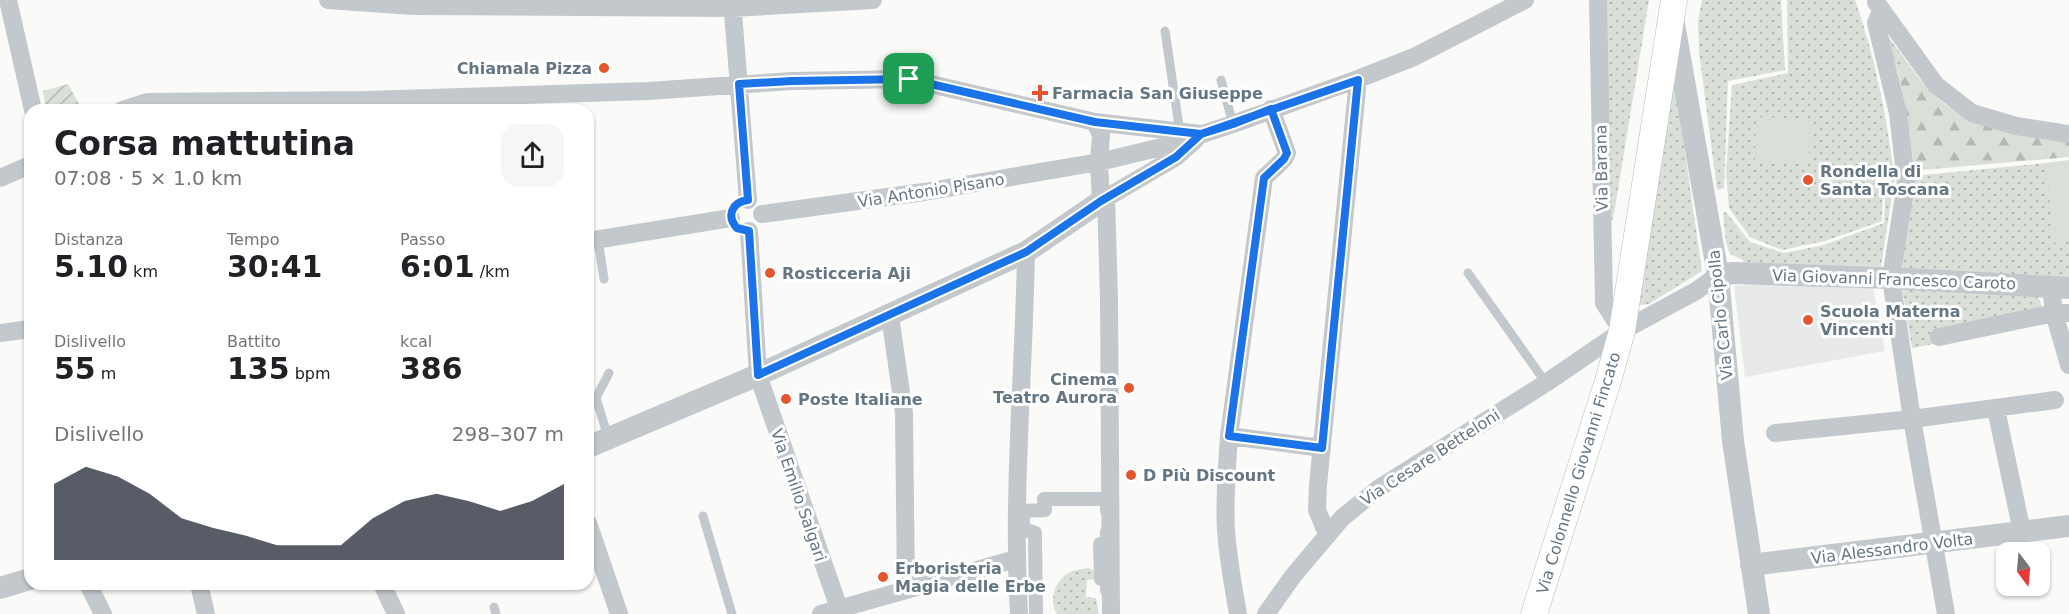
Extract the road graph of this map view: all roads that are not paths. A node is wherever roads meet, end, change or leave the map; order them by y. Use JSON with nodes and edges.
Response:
{"nodes":[{"id":1,"x":8,"y":0,"type":"edge"},
{"id":2,"x":331,"y":0,"type":"edge"},
{"id":3,"x":873,"y":0,"type":"edge"},
{"id":4,"x":1525,"y":0,"type":"edge"},
{"id":5,"x":1598,"y":0,"type":"edge"},
{"id":6,"x":732,"y":4,"type":"edge"},
{"id":7,"x":1879,"y":5,"type":"edge"},
{"id":8,"x":1673,"y":8,"type":"edge"},
{"id":9,"x":1165,"y":31,"type":"dead end"},
{"id":10,"x":1221,"y":80,"type":"dead end"},
{"id":11,"x":1358,"y":80,"type":"junction"},
{"id":12,"x":739,"y":84,"type":"junction"},
{"id":13,"x":32,"y":104,"type":"edge"},
{"id":14,"x":141,"y":104,"type":"edge"},
{"id":15,"x":293,"y":104,"type":"edge"},
{"id":16,"x":386,"y":104,"type":"edge"},
{"id":17,"x":1271,"y":109,"type":"junction"},
{"id":18,"x":1095,"y":122,"type":"junction"},
{"id":19,"x":1233,"y":124,"type":"junction"},
{"id":20,"x":1180,"y":133,"type":"junction"},
{"id":21,"x":1201,"y":134,"type":"junction"},
{"id":22,"x":2069,"y":134,"type":"edge"},
{"id":23,"x":1099,"y":162,"type":"junction"},
{"id":24,"x":24,"y":168,"type":"edge"},
{"id":25,"x":0,"y":178,"type":"edge"},
{"id":26,"x":1104,"y":199,"type":"junction"},
{"id":27,"x":748,"y":200,"type":"junction"},
{"id":28,"x":762,"y":214,"type":"junction"},
{"id":29,"x":731,"y":218,"type":"junction"},
{"id":30,"x":749,"y":231,"type":"junction"},
{"id":31,"x":594,"y":240,"type":"edge"},
{"id":32,"x":594,"y":244,"type":"edge"},
{"id":33,"x":1026,"y":252,"type":"junction"},
{"id":34,"x":1468,"y":273,"type":"dead end"},
{"id":35,"x":1718,"y":275,"type":"junction"},
{"id":36,"x":1891,"y":278,"type":"junction"},
{"id":37,"x":604,"y":279,"type":"dead end"},
{"id":38,"x":2060,"y":287,"type":"edge"},
{"id":39,"x":2062,"y":313,"type":"edge"},
{"id":40,"x":890,"y":316,"type":"junction"},
{"id":41,"x":24,"y":330,"type":"edge"},
{"id":42,"x":1622,"y":331,"type":"junction"},
{"id":43,"x":0,"y":333,"type":"edge"},
{"id":44,"x":1939,"y":337,"type":"dead end"},
{"id":45,"x":2069,"y":366,"type":"edge"},
{"id":46,"x":609,"y":373,"type":"dead end"},
{"id":47,"x":758,"y":375,"type":"junction"},
{"id":48,"x":1546,"y":382,"type":"junction"},
{"id":49,"x":2055,"y":400,"type":"dead end"},
{"id":50,"x":1996,"y":408,"type":"junction"},
{"id":51,"x":1912,"y":419,"type":"junction"},
{"id":52,"x":1775,"y":433,"type":"dead end"},
{"id":53,"x":1229,"y":436,"type":"junction"},
{"id":54,"x":609,"y":439,"type":"junction"},
{"id":55,"x":594,"y":445,"type":"edge"},
{"id":56,"x":1322,"y":448,"type":"junction"},
{"id":57,"x":703,"y":516,"type":"dead end"},
{"id":58,"x":2069,"y":526,"type":"edge"},
{"id":59,"x":2022,"y":532,"type":"junction"},
{"id":60,"x":1327,"y":534,"type":"junction"},
{"id":61,"x":594,"y":541,"type":"edge"},
{"id":62,"x":1934,"y":543,"type":"junction"},
{"id":63,"x":1016,"y":559,"type":"junction"},
{"id":64,"x":1751,"y":565,"type":"junction"},
{"id":65,"x":24,"y":581,"type":"edge"},
{"id":66,"x":0,"y":588,"type":"edge"},
{"id":67,"x":91,"y":590,"type":"edge"},
{"id":68,"x":200,"y":590,"type":"edge"},
{"id":69,"x":385,"y":590,"type":"edge"},
{"id":70,"x":906,"y":590,"type":"junction"},
{"id":71,"x":839,"y":612,"type":"edge"},
{"id":72,"x":103,"y":614,"type":"edge"},
{"id":73,"x":206,"y":614,"type":"edge"},
{"id":74,"x":396,"y":614,"type":"edge"},
{"id":75,"x":619,"y":614,"type":"edge"},
{"id":76,"x":732,"y":614,"type":"edge"},
{"id":77,"x":821,"y":614,"type":"edge"},
{"id":78,"x":1019,"y":614,"type":"edge"},
{"id":79,"x":1036,"y":614,"type":"edge"},
{"id":80,"x":1102,"y":614,"type":"edge"},
{"id":81,"x":1111,"y":614,"type":"edge"},
{"id":82,"x":1238,"y":614,"type":"edge"},
{"id":83,"x":1266,"y":614,"type":"edge"},
{"id":84,"x":1534,"y":614,"type":"edge"},
{"id":85,"x":1759,"y":614,"type":"edge"},
{"id":86,"x":1946,"y":614,"type":"edge"}],
"edges":[{"from":1,"to":13,"type":"street"},
{"from":2,"to":6,"type":"street"},
{"from":3,"to":6,"type":"street"},
{"from":4,"to":11,"type":"street","name":"Via Antonio Pisano"},
{"from":5,"to":42,"type":"street","name":"Via Barana"},
{"from":6,"to":12,"type":"street"},
{"from":7,"to":22,"type":"street"},
{"from":7,"to":36,"type":"street"},
{"from":8,"to":35,"type":"street","name":"Via Carlo Cipolla"},
{"from":8,"to":42,"type":"main road"},
{"from":9,"to":20,"type":"lane"},
{"from":10,"to":19,"type":"lane"},
{"from":11,"to":17,"type":"street","name":"Via Antonio Pisano"},
{"from":11,"to":56,"type":"street"},
{"from":12,"to":16,"type":"street"},
{"from":12,"to":18,"type":"street"},
{"from":12,"to":27,"type":"street"},
{"from":14,"to":15,"type":"street"},
{"from":17,"to":19,"type":"street","name":"Via Antonio Pisano"},
{"from":17,"to":53,"type":"street"},
{"from":18,"to":20,"type":"street"},
{"from":18,"to":23,"type":"street"},
{"from":19,"to":21,"type":"street","name":"Via Antonio Pisano"},
{"from":20,"to":21,"type":"street"},
{"from":21,"to":23,"type":"street","name":"Via Antonio Pisano"},
{"from":21,"to":26,"type":"street"},
{"from":23,"to":26,"type":"street"},
{"from":23,"to":28,"type":"street","name":"Via Antonio Pisano"},
{"from":24,"to":25,"type":"street"},
{"from":26,"to":33,"type":"street"},
{"from":26,"to":81,"type":"street"},
{"from":27,"to":28,"type":"street"},
{"from":27,"to":29,"type":"street"},
{"from":28,"to":30,"type":"street"},
{"from":29,"to":30,"type":"street"},
{"from":29,"to":31,"type":"street"},
{"from":30,"to":47,"type":"street","name":"Via Emilio Salgari"},
{"from":32,"to":37,"type":"lane"},
{"from":33,"to":40,"type":"street"},
{"from":33,"to":63,"type":"street"},
{"from":34,"to":48,"type":"lane"},
{"from":35,"to":36,"type":"street","name":"Via Giovanni Francesco Caroto"},
{"from":35,"to":42,"type":"street"},
{"from":35,"to":64,"type":"street","name":"Via Carlo Cipolla"},
{"from":36,"to":38,"type":"street","name":"Via Giovanni Francesco Caroto"},
{"from":36,"to":51,"type":"street"},
{"from":38,"to":39,"type":"street"},
{"from":39,"to":44,"type":"street"},
{"from":39,"to":45,"type":"street"},
{"from":40,"to":47,"type":"street"},
{"from":40,"to":70,"type":"street"},
{"from":41,"to":43,"type":"street"},
{"from":42,"to":48,"type":"street","name":"Via Cesare Betteloni"},
{"from":42,"to":84,"type":"main road","name":"Via Colonnello Giovanni Fincato"},
{"from":46,"to":54,"type":"lane"},
{"from":47,"to":54,"type":"street"},
{"from":47,"to":71,"type":"street","name":"Via Emilio Salgari"},
{"from":48,"to":60,"type":"street","name":"Via Cesare Betteloni"},
{"from":49,"to":50,"type":"street"},
{"from":50,"to":51,"type":"street"},
{"from":50,"to":59,"type":"street"},
{"from":51,"to":52,"type":"street"},
{"from":51,"to":62,"type":"street"},
{"from":53,"to":56,"type":"street"},
{"from":53,"to":82,"type":"street"},
{"from":54,"to":55,"type":"street"},
{"from":56,"to":60,"type":"street"},
{"from":57,"to":76,"type":"lane"},
{"from":58,"to":59,"type":"street","name":"Via Alessandro Volta"},
{"from":59,"to":62,"type":"street","name":"Via Alessandro Volta"},
{"from":60,"to":83,"type":"street","name":"Via Cesare Betteloni"},
{"from":61,"to":75,"type":"street"},
{"from":62,"to":64,"type":"street","name":"Via Alessandro Volta"},
{"from":62,"to":86,"type":"street"},
{"from":63,"to":70,"type":"street"},
{"from":63,"to":78,"type":"street"},
{"from":64,"to":85,"type":"street","name":"Via Carlo Cipolla"},
{"from":65,"to":66,"type":"street"},
{"from":67,"to":72,"type":"street"},
{"from":68,"to":73,"type":"street"},
{"from":69,"to":74,"type":"street"},
{"from":70,"to":71,"type":"street"},
{"from":71,"to":77,"type":"street"},
{"from":79,"to":80,"type":"street"}]}
